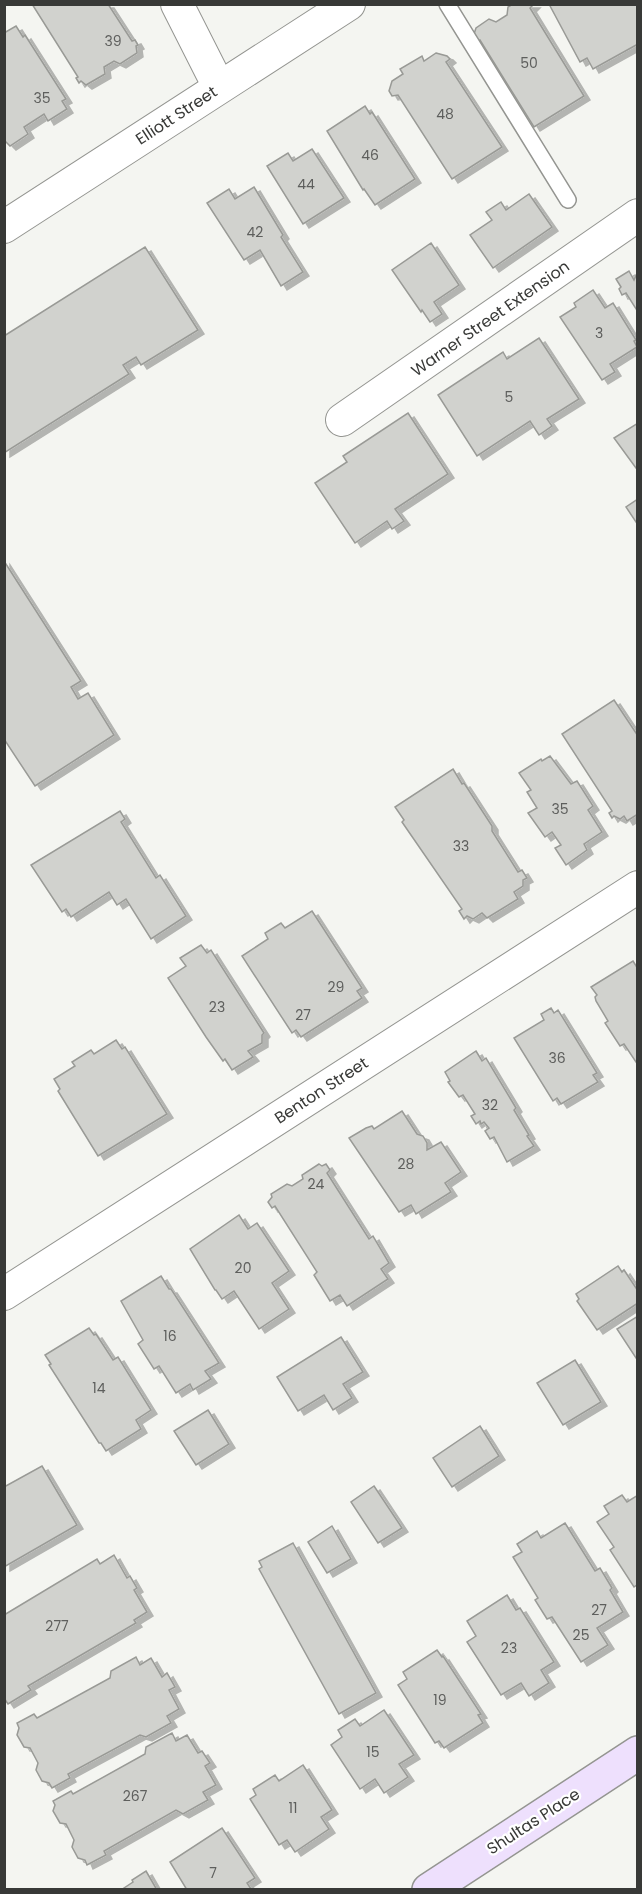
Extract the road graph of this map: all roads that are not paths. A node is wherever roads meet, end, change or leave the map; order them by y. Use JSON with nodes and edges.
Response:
{"nodes":[{"id":1,"x":177,"y":4,"type":"edge"},
{"id":2,"x":349,"y":4,"type":"edge"},
{"id":3,"x":447,"y":4,"type":"edge"},
{"id":4,"x":219,"y":87,"type":"junction"},
{"id":5,"x":568,"y":200,"type":"dead end"},
{"id":6,"x":638,"y":215,"type":"edge"},
{"id":7,"x":4,"y":226,"type":"edge"},
{"id":8,"x":342,"y":420,"type":"dead end"},
{"id":9,"x":638,"y":887,"type":"edge"},
{"id":10,"x":4,"y":1294,"type":"edge"},
{"id":11,"x":638,"y":1753,"type":"edge"},
{"id":12,"x":429,"y":1890,"type":"edge"}],
"edges":[{"from":1,"to":4,"type":"street"},
{"from":2,"to":4,"type":"street","name":"Elliott Street"},
{"from":3,"to":5,"type":"lane"},
{"from":4,"to":7,"type":"street","name":"Elliott Street"},
{"from":6,"to":8,"type":"street","name":"Warner Street Extension"},
{"from":9,"to":10,"type":"street","name":"Benton Street"},
{"from":11,"to":12,"type":"street","name":"Shultas Place"}]}
